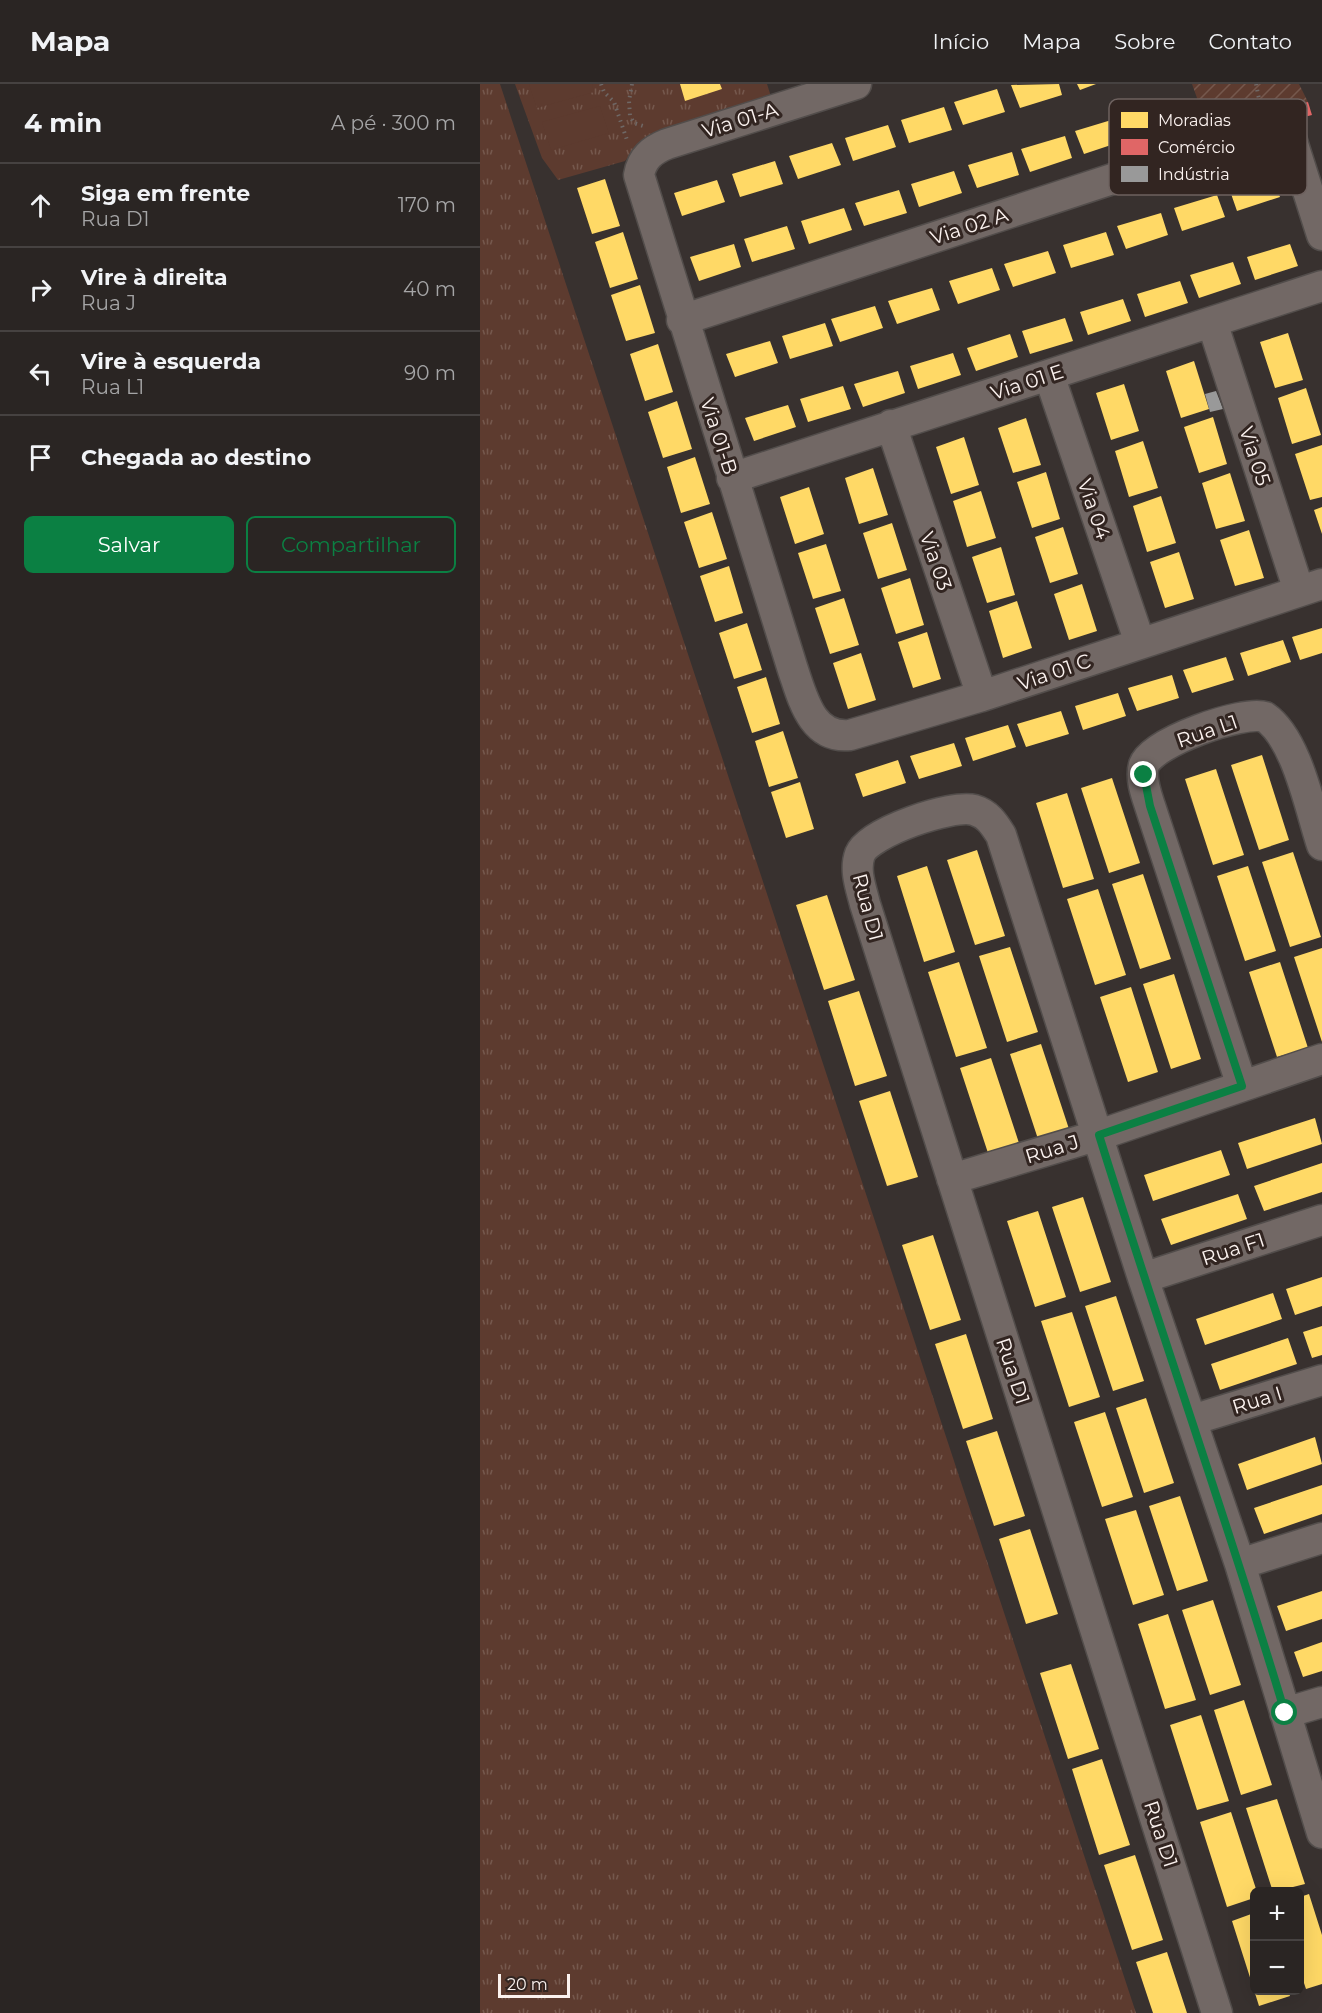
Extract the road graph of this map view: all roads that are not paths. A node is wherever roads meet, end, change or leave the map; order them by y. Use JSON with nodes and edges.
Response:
{"nodes":[{"id":1,"x":856,"y":84,"type":"edge"},
{"id":2,"x":639,"y":175,"type":"joint"},
{"id":3,"x":1109,"y":179,"type":"edge"},
{"id":4,"x":1307,"y":188,"type":"edge"},
{"id":5,"x":1322,"y":235,"type":"edge"},
{"id":6,"x":1322,"y":286,"type":"edge"},
{"id":7,"x":682,"y":320,"type":"junction"},
{"id":8,"x":1212,"y":322,"type":"junction"},
{"id":9,"x":1049,"y":375,"type":"junction"},
{"id":10,"x":891,"y":425,"type":"junction"},
{"id":11,"x":732,"y":478,"type":"junction"},
{"id":12,"x":1310,"y":587,"type":"edge"},
{"id":13,"x":1140,"y":643,"type":"junction"},
{"id":14,"x":802,"y":696,"type":"joint"},
{"id":15,"x":982,"y":696,"type":"junction"},
{"id":16,"x":1322,"y":845,"type":"edge"},
{"id":17,"x":1322,"y":1059,"type":"edge"},
{"id":18,"x":1242,"y":1086,"type":"junction"},
{"id":19,"x":1099,"y":1135,"type":"junction"},
{"id":20,"x":952,"y":1179,"type":"junction"},
{"id":21,"x":1322,"y":1220,"type":"edge"},
{"id":22,"x":1143,"y":1278,"type":"junction"},
{"id":23,"x":1322,"y":1380,"type":"edge"},
{"id":24,"x":1192,"y":1420,"type":"junction"},
{"id":25,"x":1322,"y":1538,"type":"edge"},
{"id":26,"x":1240,"y":1564,"type":"junction"},
{"id":27,"x":1322,"y":1702,"type":"edge"},
{"id":28,"x":1285,"y":1713,"type":"junction"},
{"id":29,"x":1322,"y":1833,"type":"edge"},
{"id":30,"x":1217,"y":2013,"type":"edge"}],
"edges":[{"from":1,"to":2,"type":"street","name":"Via 01-A"},
{"from":2,"to":7,"type":"street","name":"Via 01-B"},
{"from":3,"to":7,"type":"street","name":"Via 02 A"},
{"from":4,"to":5,"type":"street","name":"Via 02 A"},
{"from":6,"to":8,"type":"street","name":"Via 01 E"},
{"from":7,"to":11,"type":"street","name":"Via 01-B"},
{"from":8,"to":9,"type":"street","name":"Via 01 E"},
{"from":8,"to":12,"type":"street","name":"Via 05"},
{"from":9,"to":10,"type":"street","name":"Via 01 E"},
{"from":9,"to":13,"type":"street","name":"Via 04"},
{"from":10,"to":11,"type":"street","name":"Via 01 E"},
{"from":10,"to":15,"type":"street","name":"Via 03"},
{"from":11,"to":14,"type":"street","name":"Via 01-B"},
{"from":12,"to":13,"type":"street","name":"Via 01 C"},
{"from":13,"to":15,"type":"street","name":"Via 01 C"},
{"from":14,"to":15,"type":"street","name":"Via 01 C"},
{"from":16,"to":18,"type":"street","name":"Rua L1"},
{"from":17,"to":18,"type":"street","name":"Rua J"},
{"from":18,"to":19,"type":"street","name":"Rua J"},
{"from":19,"to":20,"type":"street","name":"Rua J"},
{"from":19,"to":20,"type":"street","name":"Rua D1"},
{"from":19,"to":22,"type":"street","name":"Rua D1"},
{"from":20,"to":30,"type":"street","name":"Rua D1"},
{"from":21,"to":22,"type":"street","name":"Rua F1"},
{"from":22,"to":24,"type":"street","name":"Rua D1"},
{"from":23,"to":24,"type":"street","name":"Rua I"},
{"from":24,"to":26,"type":"street","name":"Rua D1"},
{"from":25,"to":26,"type":"street"},
{"from":26,"to":28,"type":"street","name":"Rua D1"},
{"from":27,"to":28,"type":"street"},
{"from":28,"to":29,"type":"street","name":"Rua D1"}]}
